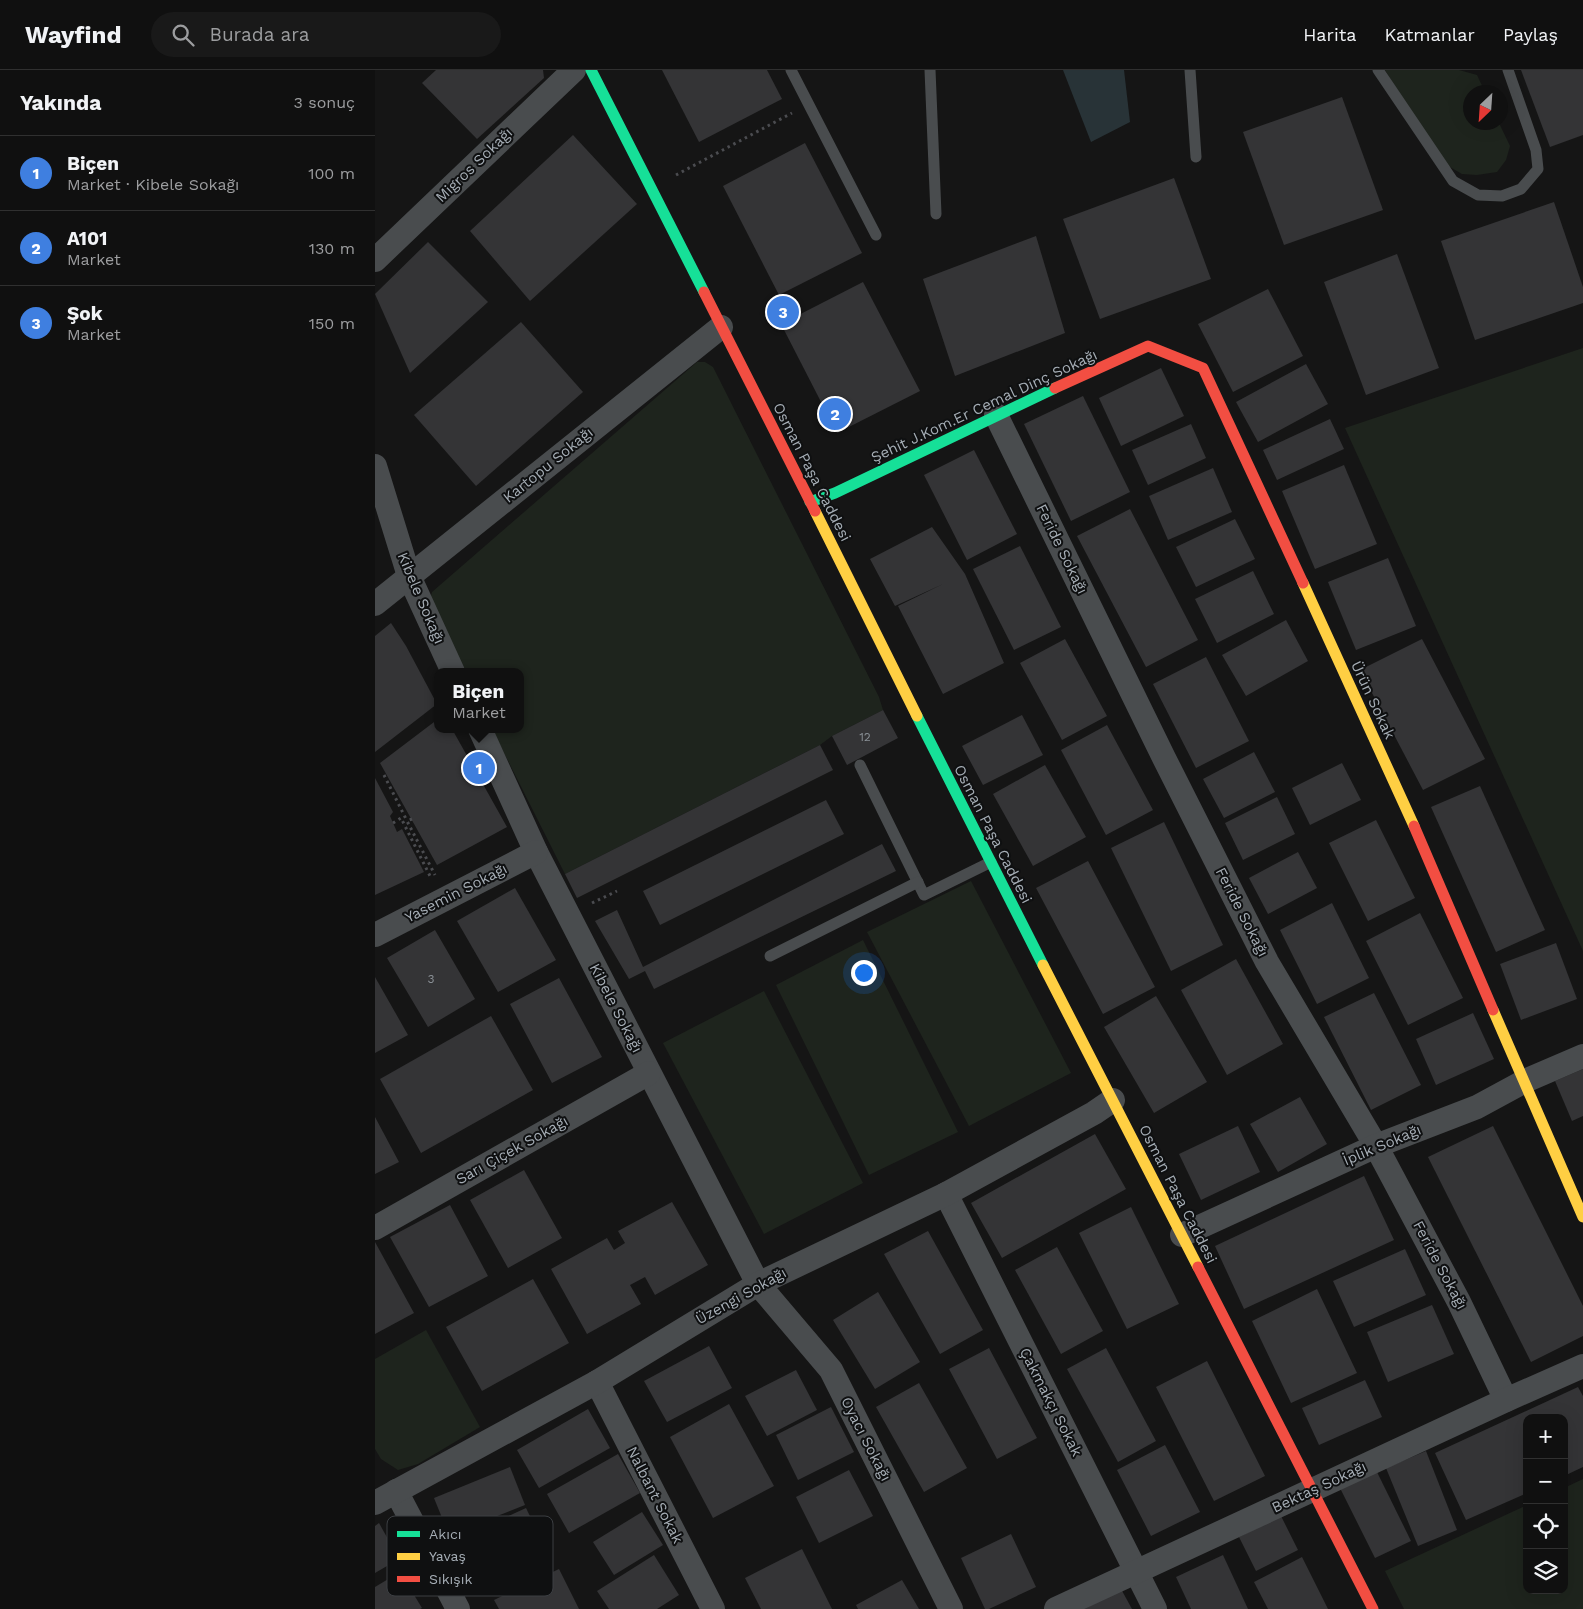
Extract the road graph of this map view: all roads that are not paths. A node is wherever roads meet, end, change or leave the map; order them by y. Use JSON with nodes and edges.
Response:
{"nodes":[{"id":1,"x":573,"y":70,"type":"edge"},
{"id":2,"x":591,"y":70,"type":"edge"},
{"id":3,"x":791,"y":70,"type":"edge"},
{"id":4,"x":930,"y":70,"type":"edge"},
{"id":5,"x":1190,"y":70,"type":"edge"},
{"id":6,"x":1378,"y":70,"type":"edge"},
{"id":7,"x":1508,"y":70,"type":"edge"},
{"id":8,"x":1196,"y":157,"type":"dead end"},
{"id":9,"x":936,"y":214,"type":"dead end"},
{"id":10,"x":876,"y":235,"type":"dead end"},
{"id":11,"x":375,"y":260,"type":"edge"},
{"id":12,"x":721,"y":327,"type":"junction"},
{"id":13,"x":1170,"y":355,"type":"joint"},
{"id":14,"x":996,"y":415,"type":"junction"},
{"id":15,"x":375,"y":466,"type":"edge"},
{"id":16,"x":810,"y":502,"type":"junction"},
{"id":17,"x":409,"y":576,"type":"junction"},
{"id":18,"x":375,"y":604,"type":"edge"},
{"id":19,"x":451,"y":668,"type":"edge"},
{"id":20,"x":482,"y":733,"type":"edge"},
{"id":21,"x":861,"y":766,"type":"dead end"},
{"id":22,"x":536,"y":852,"type":"junction"},
{"id":23,"x":991,"y":862,"type":"junction"},
{"id":24,"x":918,"y":882,"type":"junction"},
{"id":25,"x":375,"y":935,"type":"edge"},
{"id":26,"x":770,"y":956,"type":"dead end"},
{"id":27,"x":1583,"y":1056,"type":"edge"},
{"id":28,"x":649,"y":1073,"type":"junction"},
{"id":29,"x":1525,"y":1081,"type":"junction"},
{"id":30,"x":1113,"y":1100,"type":"junction"},
{"id":31,"x":1376,"y":1146,"type":"junction"},
{"id":32,"x":946,"y":1194,"type":"junction"},
{"id":33,"x":1583,"y":1217,"type":"edge"},
{"id":34,"x":375,"y":1228,"type":"edge"},
{"id":35,"x":1182,"y":1235,"type":"junction"},
{"id":36,"x":758,"y":1284,"type":"junction"},
{"id":37,"x":1583,"y":1366,"type":"edge"},
{"id":38,"x":597,"y":1382,"type":"junction"},
{"id":39,"x":1506,"y":1400,"type":"junction"},
{"id":40,"x":1312,"y":1490,"type":"junction"},
{"id":41,"x":382,"y":1497,"type":"edge"},
{"id":42,"x":395,"y":1516,"type":"edge"},
{"id":43,"x":1137,"y":1572,"type":"junction"},
{"id":44,"x":449,"y":1596,"type":"edge"},
{"id":45,"x":458,"y":1609,"type":"edge"},
{"id":46,"x":713,"y":1609,"type":"edge"},
{"id":47,"x":951,"y":1609,"type":"edge"},
{"id":48,"x":1056,"y":1609,"type":"edge"},
{"id":49,"x":1155,"y":1609,"type":"edge"},
{"id":50,"x":1373,"y":1609,"type":"edge"}],
"edges":[{"from":1,"to":11,"type":"street","name":"Migros Sokağı"},
{"from":2,"to":12,"type":"main road","name":"Osman Paşa Caddesi"},
{"from":3,"to":10,"type":"lane"},
{"from":4,"to":9,"type":"lane"},
{"from":5,"to":8,"type":"lane"},
{"from":6,"to":7,"type":"lane"},
{"from":12,"to":16,"type":"main road","name":"Osman Paşa Caddesi"},
{"from":12,"to":17,"type":"street","name":"Kartopu Sokağı"},
{"from":13,"to":14,"type":"main road","name":"Şehit J.Kom.Er Cemal Dinç Sokağı"},
{"from":13,"to":29,"type":"main road","name":"Ürün Sokak"},
{"from":14,"to":16,"type":"main road","name":"Şehit J.Kom.Er Cemal Dinç Sokağı"},
{"from":14,"to":31,"type":"street","name":"Feride Sokağı"},
{"from":15,"to":17,"type":"street","name":"Kibele Sokağı"},
{"from":16,"to":23,"type":"main road","name":"Osman Paşa Caddesi"},
{"from":17,"to":18,"type":"street","name":"Kartopu Sokağı"},
{"from":17,"to":19,"type":"street","name":"Kibele Sokağı"},
{"from":20,"to":22,"type":"street","name":"Kibele Sokağı"},
{"from":21,"to":24,"type":"lane"},
{"from":22,"to":25,"type":"street","name":"Yasemin Sokağı"},
{"from":22,"to":28,"type":"street","name":"Kibele Sokağı"},
{"from":23,"to":24,"type":"lane"},
{"from":23,"to":30,"type":"main road","name":"Osman Paşa Caddesi"},
{"from":24,"to":26,"type":"lane"},
{"from":27,"to":29,"type":"street","name":"İplik Sokağı"},
{"from":28,"to":34,"type":"street","name":"Sarı Çiçek Sokağı"},
{"from":28,"to":36,"type":"street","name":"Kibele Sokağı"},
{"from":29,"to":31,"type":"street","name":"İplik Sokağı"},
{"from":29,"to":33,"type":"main road","name":"Ürün Sokak"},
{"from":30,"to":32,"type":"street","name":"Üzengi Sokağı"},
{"from":30,"to":35,"type":"main road","name":"Osman Paşa Caddesi"},
{"from":31,"to":35,"type":"street","name":"İplik Sokağı"},
{"from":31,"to":39,"type":"street","name":"Feride Sokağı"},
{"from":32,"to":36,"type":"street","name":"Üzengi Sokağı"},
{"from":32,"to":43,"type":"street","name":"Çakmakçı Sokak"},
{"from":35,"to":40,"type":"main road","name":"Osman Paşa Caddesi"},
{"from":36,"to":38,"type":"street","name":"Üzengi Sokağı"},
{"from":36,"to":47,"type":"street","name":"Oyacı Sokağı"},
{"from":37,"to":39,"type":"street","name":"Bektaş Sokağı"},
{"from":38,"to":41,"type":"street","name":"Üzengi Sokağı"},
{"from":38,"to":46,"type":"street","name":"Nalbant Sokak"},
{"from":39,"to":40,"type":"street","name":"Bektaş Sokağı"},
{"from":40,"to":43,"type":"street","name":"Bektaş Sokağı"},
{"from":40,"to":50,"type":"main road","name":"Osman Paşa Caddesi"},
{"from":41,"to":42,"type":"street"},
{"from":43,"to":48,"type":"street","name":"Bektaş Sokağı"},
{"from":43,"to":49,"type":"street","name":"Çakmakçı Sokak"},
{"from":44,"to":45,"type":"street"}]}
